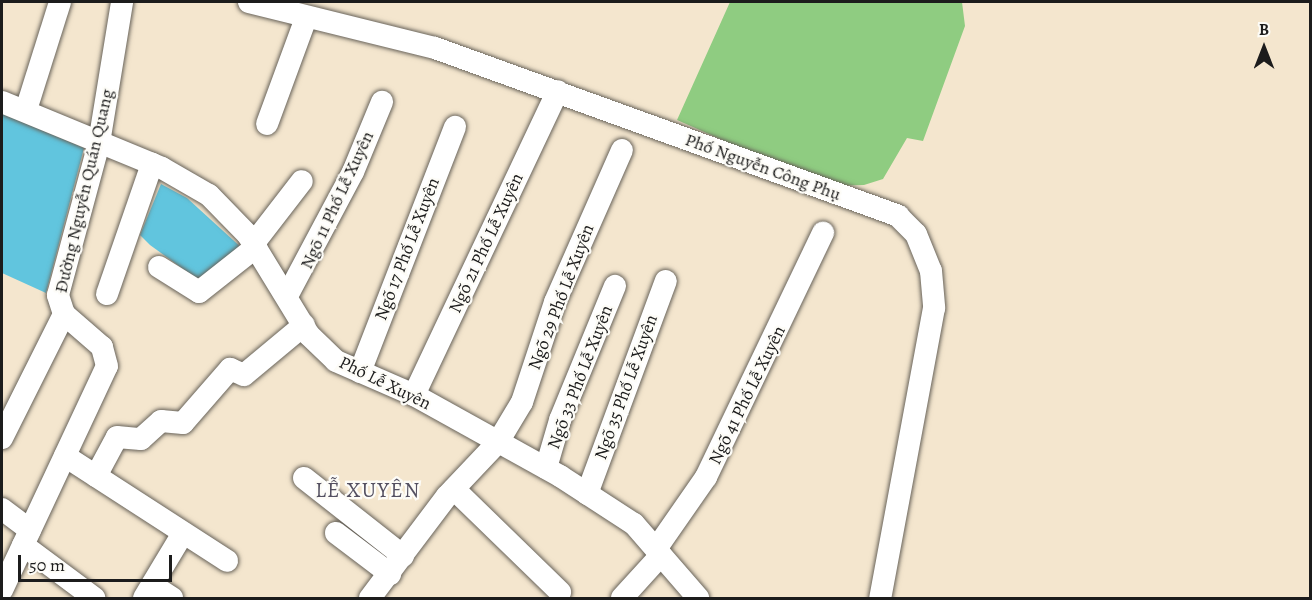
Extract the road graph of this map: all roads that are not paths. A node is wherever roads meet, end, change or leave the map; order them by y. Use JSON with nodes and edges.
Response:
{"nodes":[{"id":1,"x":60,"y":2,"type":"edge"},
{"id":2,"x":123,"y":2,"type":"edge"},
{"id":3,"x":249,"y":2,"type":"edge"},
{"id":4,"x":306,"y":18,"type":"junction"},
{"id":5,"x":558,"y":91,"type":"junction"},
{"id":6,"x":2,"y":102,"type":"edge"},
{"id":7,"x":382,"y":102,"type":"dead end"},
{"id":8,"x":26,"y":110,"type":"junction"},
{"id":9,"x":267,"y":124,"type":"dead end"},
{"id":10,"x":455,"y":127,"type":"dead end"},
{"id":11,"x":99,"y":142,"type":"junction"},
{"id":12,"x":622,"y":150,"type":"dead end"},
{"id":13,"x":152,"y":164,"type":"junction"},
{"id":14,"x":302,"y":181,"type":"dead end"},
{"id":15,"x":824,"y":234,"type":"dead end"},
{"id":16,"x":255,"y":245,"type":"junction"},
{"id":17,"x":159,"y":267,"type":"dead end"},
{"id":18,"x":666,"y":281,"type":"dead end"},
{"id":19,"x":615,"y":286,"type":"dead end"},
{"id":20,"x":107,"y":294,"type":"dead end"},
{"id":21,"x":287,"y":296,"type":"junction"},
{"id":22,"x":64,"y":314,"type":"junction"},
{"id":23,"x":304,"y":326,"type":"junction"},
{"id":24,"x":360,"y":372,"type":"junction"},
{"id":25,"x":414,"y":395,"type":"junction"},
{"id":26,"x":2,"y":438,"type":"edge"},
{"id":27,"x":498,"y":442,"type":"junction"},
{"id":28,"x":65,"y":456,"type":"junction"},
{"id":29,"x":546,"y":468,"type":"junction"},
{"id":30,"x":96,"y":476,"type":"junction"},
{"id":31,"x":304,"y":478,"type":"dead end"},
{"id":32,"x":454,"y":489,"type":"junction"},
{"id":33,"x":587,"y":494,"type":"junction"},
{"id":34,"x":2,"y":509,"type":"edge"},
{"id":35,"x":183,"y":533,"type":"junction"},
{"id":36,"x":336,"y":533,"type":"dead end"},
{"id":37,"x":27,"y":537,"type":"junction"},
{"id":38,"x":659,"y":552,"type":"junction"},
{"id":39,"x":227,"y":561,"type":"dead end"},
{"id":40,"x":396,"y":565,"type":"junction"},
{"id":41,"x":2,"y":590,"type":"edge"},
{"id":42,"x":148,"y":592,"type":"edge"},
{"id":43,"x":560,"y":592,"type":"dead end"},
{"id":44,"x":93,"y":598,"type":"edge"},
{"id":45,"x":172,"y":598,"type":"edge"},
{"id":46,"x":370,"y":598,"type":"edge"},
{"id":47,"x":622,"y":598,"type":"edge"},
{"id":48,"x":698,"y":598,"type":"edge"},
{"id":49,"x":880,"y":598,"type":"edge"}],
"edges":[{"from":1,"to":8,"type":"street"},
{"from":2,"to":11,"type":"street","name":"Đường Nguyễn Quán Quang"},
{"from":3,"to":4,"type":"street","name":"Phố Nguyễn Công Phụ"},
{"from":4,"to":5,"type":"street","name":"Phố Nguyễn Công Phụ"},
{"from":4,"to":9,"type":"street"},
{"from":5,"to":25,"type":"street","name":"Ngõ 21 Phố Lễ Xuyên"},
{"from":5,"to":49,"type":"street","name":"Phố Nguyễn Công Phụ"},
{"from":6,"to":8,"type":"street","name":"Phố Lễ Xuyên"},
{"from":7,"to":21,"type":"street","name":"Ngõ 11 Phố Lễ Xuyên"},
{"from":8,"to":11,"type":"street","name":"Phố Lễ Xuyên"},
{"from":10,"to":24,"type":"street","name":"Ngõ 17 Phố Lễ Xuyên"},
{"from":11,"to":13,"type":"street","name":"Phố Lễ Xuyên"},
{"from":11,"to":22,"type":"street","name":"Đường Nguyễn Quán Quang"},
{"from":12,"to":27,"type":"street","name":"Ngõ 29 Phố Lễ Xuyên"},
{"from":13,"to":16,"type":"street","name":"Phố Lễ Xuyên"},
{"from":13,"to":20,"type":"street"},
{"from":14,"to":16,"type":"street"},
{"from":15,"to":38,"type":"street","name":"Ngõ 41 Phố Lễ Xuyên"},
{"from":16,"to":17,"type":"street"},
{"from":16,"to":21,"type":"street","name":"Phố Lễ Xuyên"},
{"from":18,"to":33,"type":"street","name":"Ngõ 35 Phố Lễ Xuyên"},
{"from":19,"to":29,"type":"street","name":"Ngõ 33 Phố Lễ Xuyên"},
{"from":21,"to":23,"type":"street","name":"Phố Lễ Xuyên"},
{"from":22,"to":26,"type":"street"},
{"from":22,"to":28,"type":"street","name":"Đường Nguyễn Quán Quang"},
{"from":23,"to":24,"type":"street","name":"Phố Lễ Xuyên"},
{"from":23,"to":30,"type":"street"},
{"from":24,"to":25,"type":"street","name":"Phố Lễ Xuyên"},
{"from":25,"to":27,"type":"street","name":"Phố Lễ Xuyên"},
{"from":27,"to":29,"type":"street","name":"Phố Lễ Xuyên"},
{"from":27,"to":32,"type":"street","name":"Ngõ 29 Phố Lễ Xuyên"},
{"from":28,"to":30,"type":"street"},
{"from":28,"to":37,"type":"street","name":"Đường Nguyễn Quán Quang"},
{"from":29,"to":33,"type":"street","name":"Phố Lễ Xuyên"},
{"from":30,"to":35,"type":"street"},
{"from":31,"to":40,"type":"street"},
{"from":32,"to":40,"type":"street","name":"Ngõ 29 Phố Lễ Xuyên"},
{"from":32,"to":43,"type":"street"},
{"from":33,"to":38,"type":"street","name":"Phố Lễ Xuyên"},
{"from":34,"to":37,"type":"street"},
{"from":35,"to":39,"type":"street"},
{"from":35,"to":42,"type":"street"},
{"from":36,"to":40,"type":"street"},
{"from":37,"to":41,"type":"street","name":"Đường Nguyễn Quán Quang"},
{"from":37,"to":44,"type":"street"},
{"from":38,"to":47,"type":"street","name":"Ngõ 41 Phố Lễ Xuyên"},
{"from":38,"to":48,"type":"street","name":"Phố Lễ Xuyên"},
{"from":40,"to":46,"type":"street","name":"Ngõ 29 Phố Lễ Xuyên"},
{"from":42,"to":45,"type":"street"}]}
